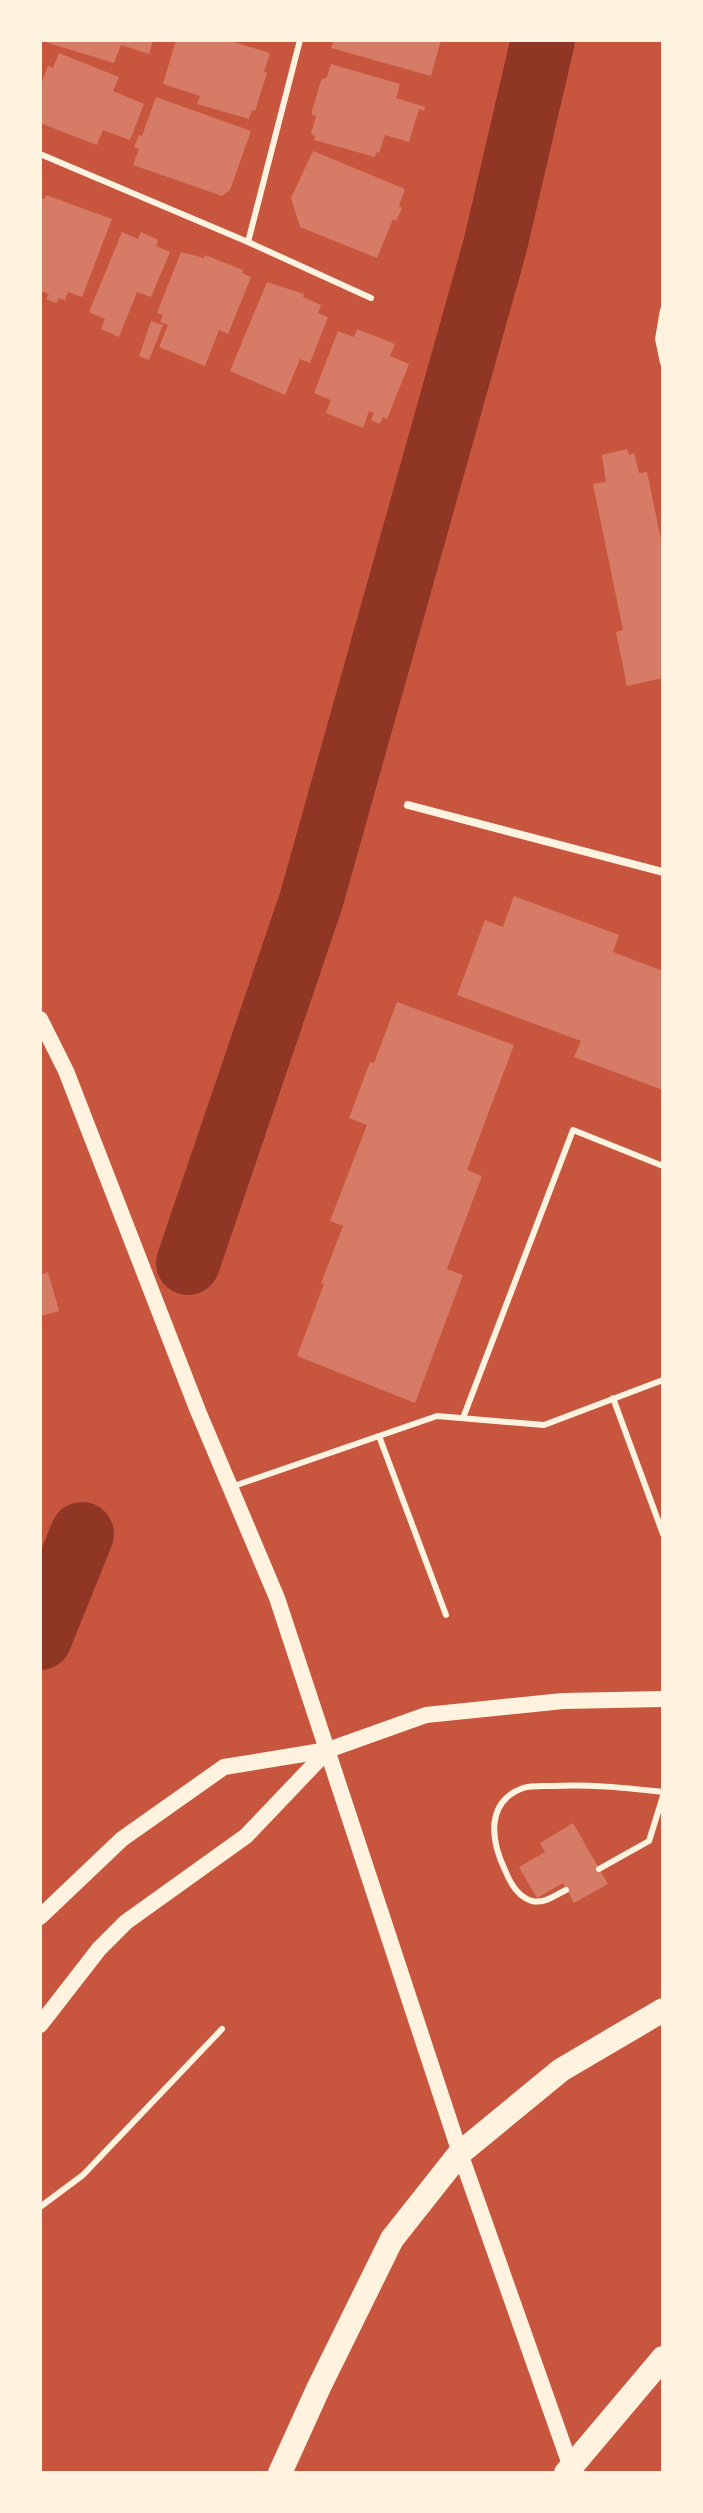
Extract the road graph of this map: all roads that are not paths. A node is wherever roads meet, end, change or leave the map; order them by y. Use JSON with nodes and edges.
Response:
{"nodes":[{"id":1,"x":300,"y":40,"type":"edge"},
{"id":2,"x":40,"y":154,"type":"edge"},
{"id":3,"x":248,"y":242,"type":"junction"},
{"id":4,"x":371,"y":298,"type":"dead end"},
{"id":5,"x":663,"y":310,"type":"edge"},
{"id":6,"x":663,"y":363,"type":"edge"},
{"id":7,"x":408,"y":805,"type":"dead end"},
{"id":8,"x":663,"y":872,"type":"edge"},
{"id":9,"x":40,"y":1019,"type":"edge"},
{"id":10,"x":663,"y":1166,"type":"edge"},
{"id":11,"x":663,"y":1380,"type":"edge"},
{"id":12,"x":613,"y":1398,"type":"junction"},
{"id":13,"x":463,"y":1418,"type":"junction"},
{"id":14,"x":379,"y":1436,"type":"junction"},
{"id":15,"x":231,"y":1488,"type":"junction"},
{"id":16,"x":663,"y":1534,"type":"edge"},
{"id":17,"x":446,"y":1615,"type":"dead end"},
{"id":18,"x":663,"y":1699,"type":"edge"},
{"id":19,"x":328,"y":1750,"type":"junction"},
{"id":20,"x":663,"y":1794,"type":"edge"},
{"id":21,"x":599,"y":1869,"type":"dead end"},
{"id":22,"x":566,"y":1890,"type":"dead end"},
{"id":23,"x":40,"y":1917,"type":"edge"},
{"id":24,"x":663,"y":2010,"type":"edge"},
{"id":25,"x":40,"y":2025,"type":"edge"},
{"id":26,"x":222,"y":2029,"type":"dead end"},
{"id":27,"x":460,"y":2153,"type":"junction"},
{"id":28,"x":40,"y":2207,"type":"edge"},
{"id":29,"x":663,"y":2358,"type":"edge"},
{"id":30,"x":280,"y":2473,"type":"edge"},
{"id":31,"x":566,"y":2473,"type":"edge"},
{"id":32,"x":573,"y":2473,"type":"edge"}],
"edges":[{"from":1,"to":3,"type":"lane"},
{"from":2,"to":3,"type":"lane"},
{"from":3,"to":4,"type":"lane"},
{"from":5,"to":6,"type":"lane"},
{"from":7,"to":8,"type":"street"},
{"from":9,"to":15,"type":"main road"},
{"from":10,"to":13,"type":"lane"},
{"from":11,"to":12,"type":"lane"},
{"from":12,"to":13,"type":"lane"},
{"from":12,"to":16,"type":"lane"},
{"from":13,"to":14,"type":"lane"},
{"from":14,"to":15,"type":"lane"},
{"from":14,"to":17,"type":"lane"},
{"from":15,"to":19,"type":"main road"},
{"from":18,"to":19,"type":"main road"},
{"from":19,"to":23,"type":"main road"},
{"from":19,"to":25,"type":"main road"},
{"from":19,"to":27,"type":"main road"},
{"from":20,"to":21,"type":"lane"},
{"from":20,"to":22,"type":"lane"},
{"from":24,"to":27,"type":"highway"},
{"from":26,"to":28,"type":"lane"},
{"from":27,"to":30,"type":"highway"},
{"from":27,"to":32,"type":"main road"},
{"from":29,"to":31,"type":"highway"}]}
